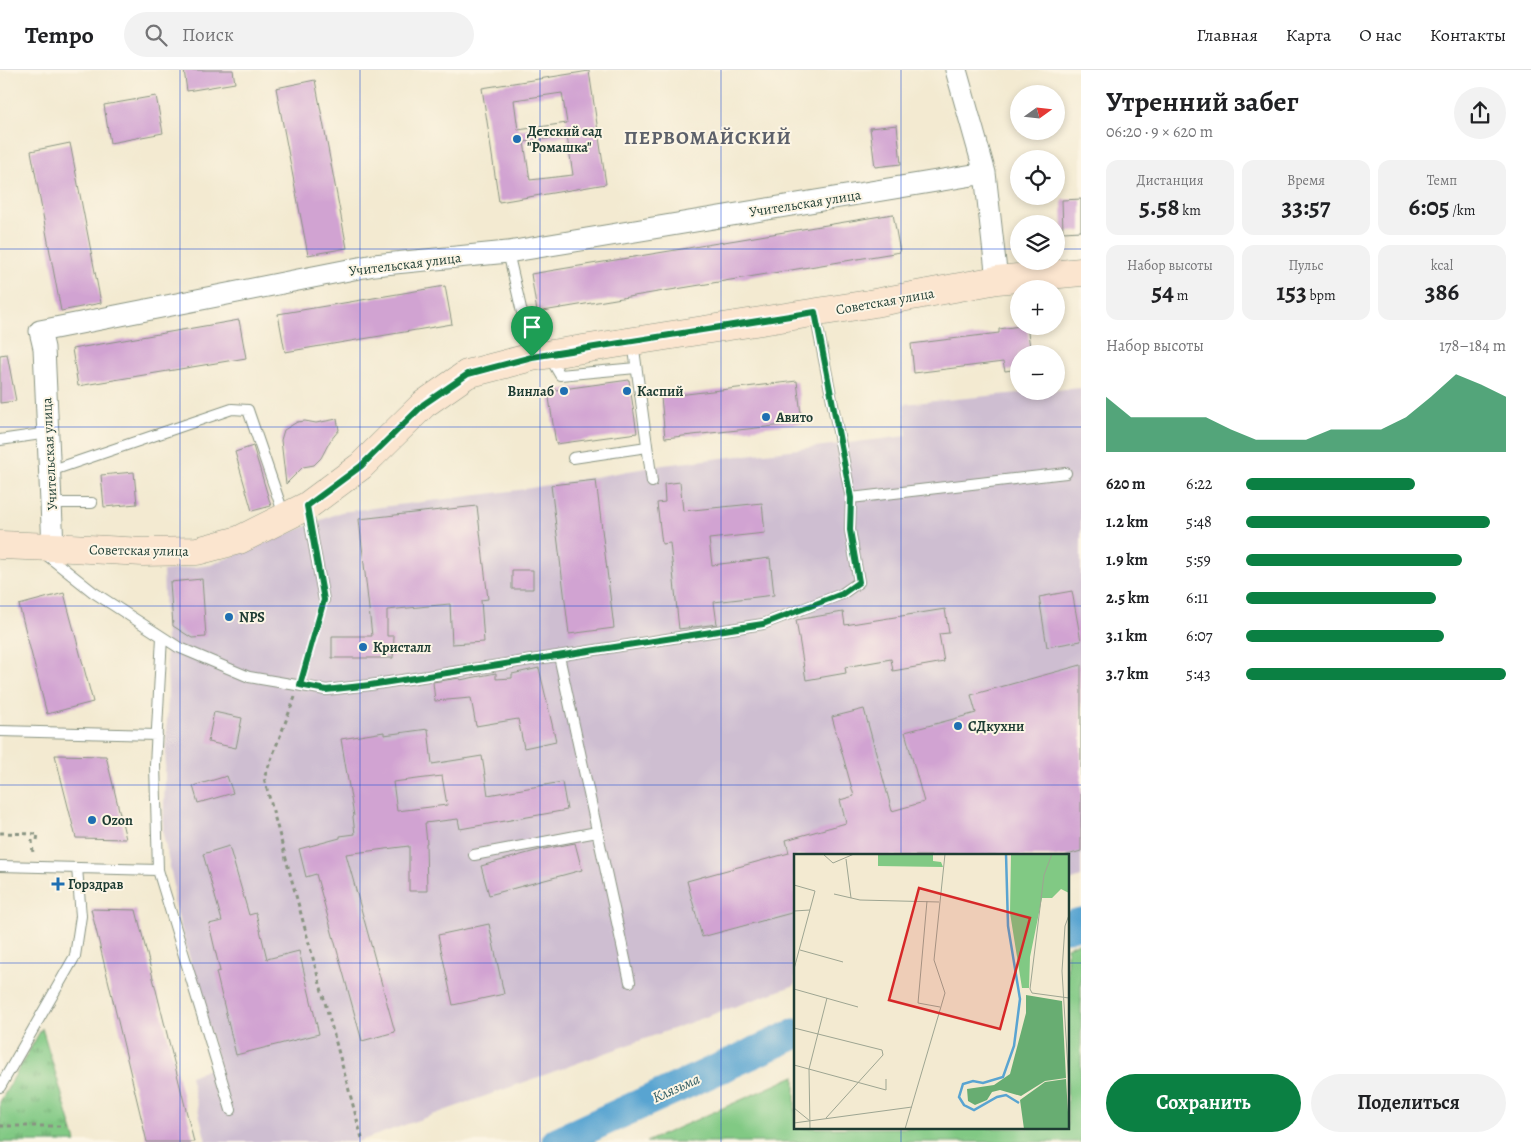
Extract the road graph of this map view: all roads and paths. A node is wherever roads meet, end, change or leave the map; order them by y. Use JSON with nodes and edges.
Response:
{"nodes":[{"id":1,"x":956,"y":70,"type":"edge"},
{"id":2,"x":985,"y":173,"type":"junction"},
{"id":3,"x":508,"y":252,"type":"junction"},
{"id":4,"x":1081,"y":272,"type":"edge"},
{"id":5,"x":997,"y":280,"type":"junction"},
{"id":6,"x":815,"y":312,"type":"junction"},
{"id":7,"x":633,"y":341,"type":"junction"},
{"id":8,"x":540,"y":356,"type":"junction"},
{"id":9,"x":636,"y":368,"type":"junction"},
{"id":10,"x":48,"y":433,"type":"junction"},
{"id":11,"x":0,"y":440,"type":"edge"},
{"id":12,"x":647,"y":447,"type":"junction"},
{"id":13,"x":573,"y":458,"type":"dead end"},
{"id":14,"x":50,"y":471,"type":"junction"},
{"id":15,"x":1066,"y":473,"type":"dead end"},
{"id":16,"x":652,"y":482,"type":"dead end"},
{"id":17,"x":851,"y":498,"type":"junction"},
{"id":18,"x":51,"y":503,"type":"junction"},
{"id":19,"x":92,"y":503,"type":"dead end"},
{"id":20,"x":296,"y":511,"type":"junction"},
{"id":21,"x":0,"y":545,"type":"edge"},
{"id":22,"x":44,"y":546,"type":"junction"},
{"id":23,"x":324,"y":600,"type":"joint"},
{"id":24,"x":162,"y":637,"type":"junction"},
{"id":25,"x":559,"y":656,"type":"junction"},
{"id":26,"x":300,"y":685,"type":"junction"},
{"id":27,"x":0,"y":730,"type":"edge"},
{"id":28,"x":157,"y":735,"type":"junction"},
{"id":29,"x":0,"y":832,"type":"edge"},
{"id":30,"x":597,"y":832,"type":"junction"},
{"id":31,"x":32,"y":840,"type":"dead end"},
{"id":32,"x":37,"y":840,"type":"dead end"},
{"id":33,"x":474,"y":855,"type":"dead end"},
{"id":34,"x":32,"y":856,"type":"dead end"},
{"id":35,"x":0,"y":866,"type":"edge"},
{"id":36,"x":77,"y":868,"type":"junction"},
{"id":37,"x":158,"y":870,"type":"junction"},
{"id":38,"x":630,"y":982,"type":"dead end"},
{"id":39,"x":0,"y":1087,"type":"edge"},
{"id":40,"x":231,"y":1110,"type":"dead end"},
{"id":41,"x":0,"y":1126,"type":"edge"},
{"id":42,"x":65,"y":1126,"type":"dead end"},
{"id":43,"x":363,"y":1142,"type":"edge"}],
"edges":[{"from":1,"to":2,"type":"street"},
{"from":2,"to":3,"type":"street","name":"Учительская улица"},
{"from":2,"to":5,"type":"street"},
{"from":3,"to":8,"type":"lane"},
{"from":3,"to":10,"type":"street","name":"Учительская улица"},
{"from":4,"to":5,"type":"main road","name":"Советская улица"},
{"from":5,"to":6,"type":"main road","name":"Советская улица"},
{"from":6,"to":7,"type":"main road","name":"Советская улица"},
{"from":6,"to":17,"type":"lane"},
{"from":7,"to":8,"type":"main road","name":"Советская улица"},
{"from":7,"to":9,"type":"lane"},
{"from":8,"to":9,"type":"lane"},
{"from":8,"to":20,"type":"main road","name":"Советская улица"},
{"from":9,"to":12,"type":"lane"},
{"from":10,"to":11,"type":"lane"},
{"from":10,"to":14,"type":"street","name":"Учительская улица"},
{"from":12,"to":13,"type":"lane"},
{"from":12,"to":16,"type":"lane"},
{"from":14,"to":18,"type":"street","name":"Учительская улица"},
{"from":14,"to":20,"type":"lane"},
{"from":15,"to":17,"type":"lane"},
{"from":17,"to":25,"type":"lane"},
{"from":18,"to":19,"type":"lane"},
{"from":18,"to":22,"type":"street","name":"Учительская улица"},
{"from":20,"to":22,"type":"main road","name":"Советская улица"},
{"from":20,"to":23,"type":"lane"},
{"from":21,"to":22,"type":"main road","name":"Советская улица"},
{"from":22,"to":24,"type":"lane"},
{"from":23,"to":26,"type":"path"},
{"from":24,"to":26,"type":"lane"},
{"from":24,"to":28,"type":"lane"},
{"from":25,"to":26,"type":"lane"},
{"from":25,"to":30,"type":"lane"},
{"from":26,"to":43,"type":"path"},
{"from":27,"to":28,"type":"lane"},
{"from":28,"to":37,"type":"lane"},
{"from":29,"to":32,"type":"path"},
{"from":30,"to":33,"type":"lane"},
{"from":30,"to":38,"type":"lane"},
{"from":31,"to":34,"type":"path"},
{"from":35,"to":36,"type":"lane"},
{"from":36,"to":37,"type":"lane"},
{"from":36,"to":39,"type":"lane"},
{"from":37,"to":40,"type":"lane"},
{"from":41,"to":42,"type":"path"}]}
